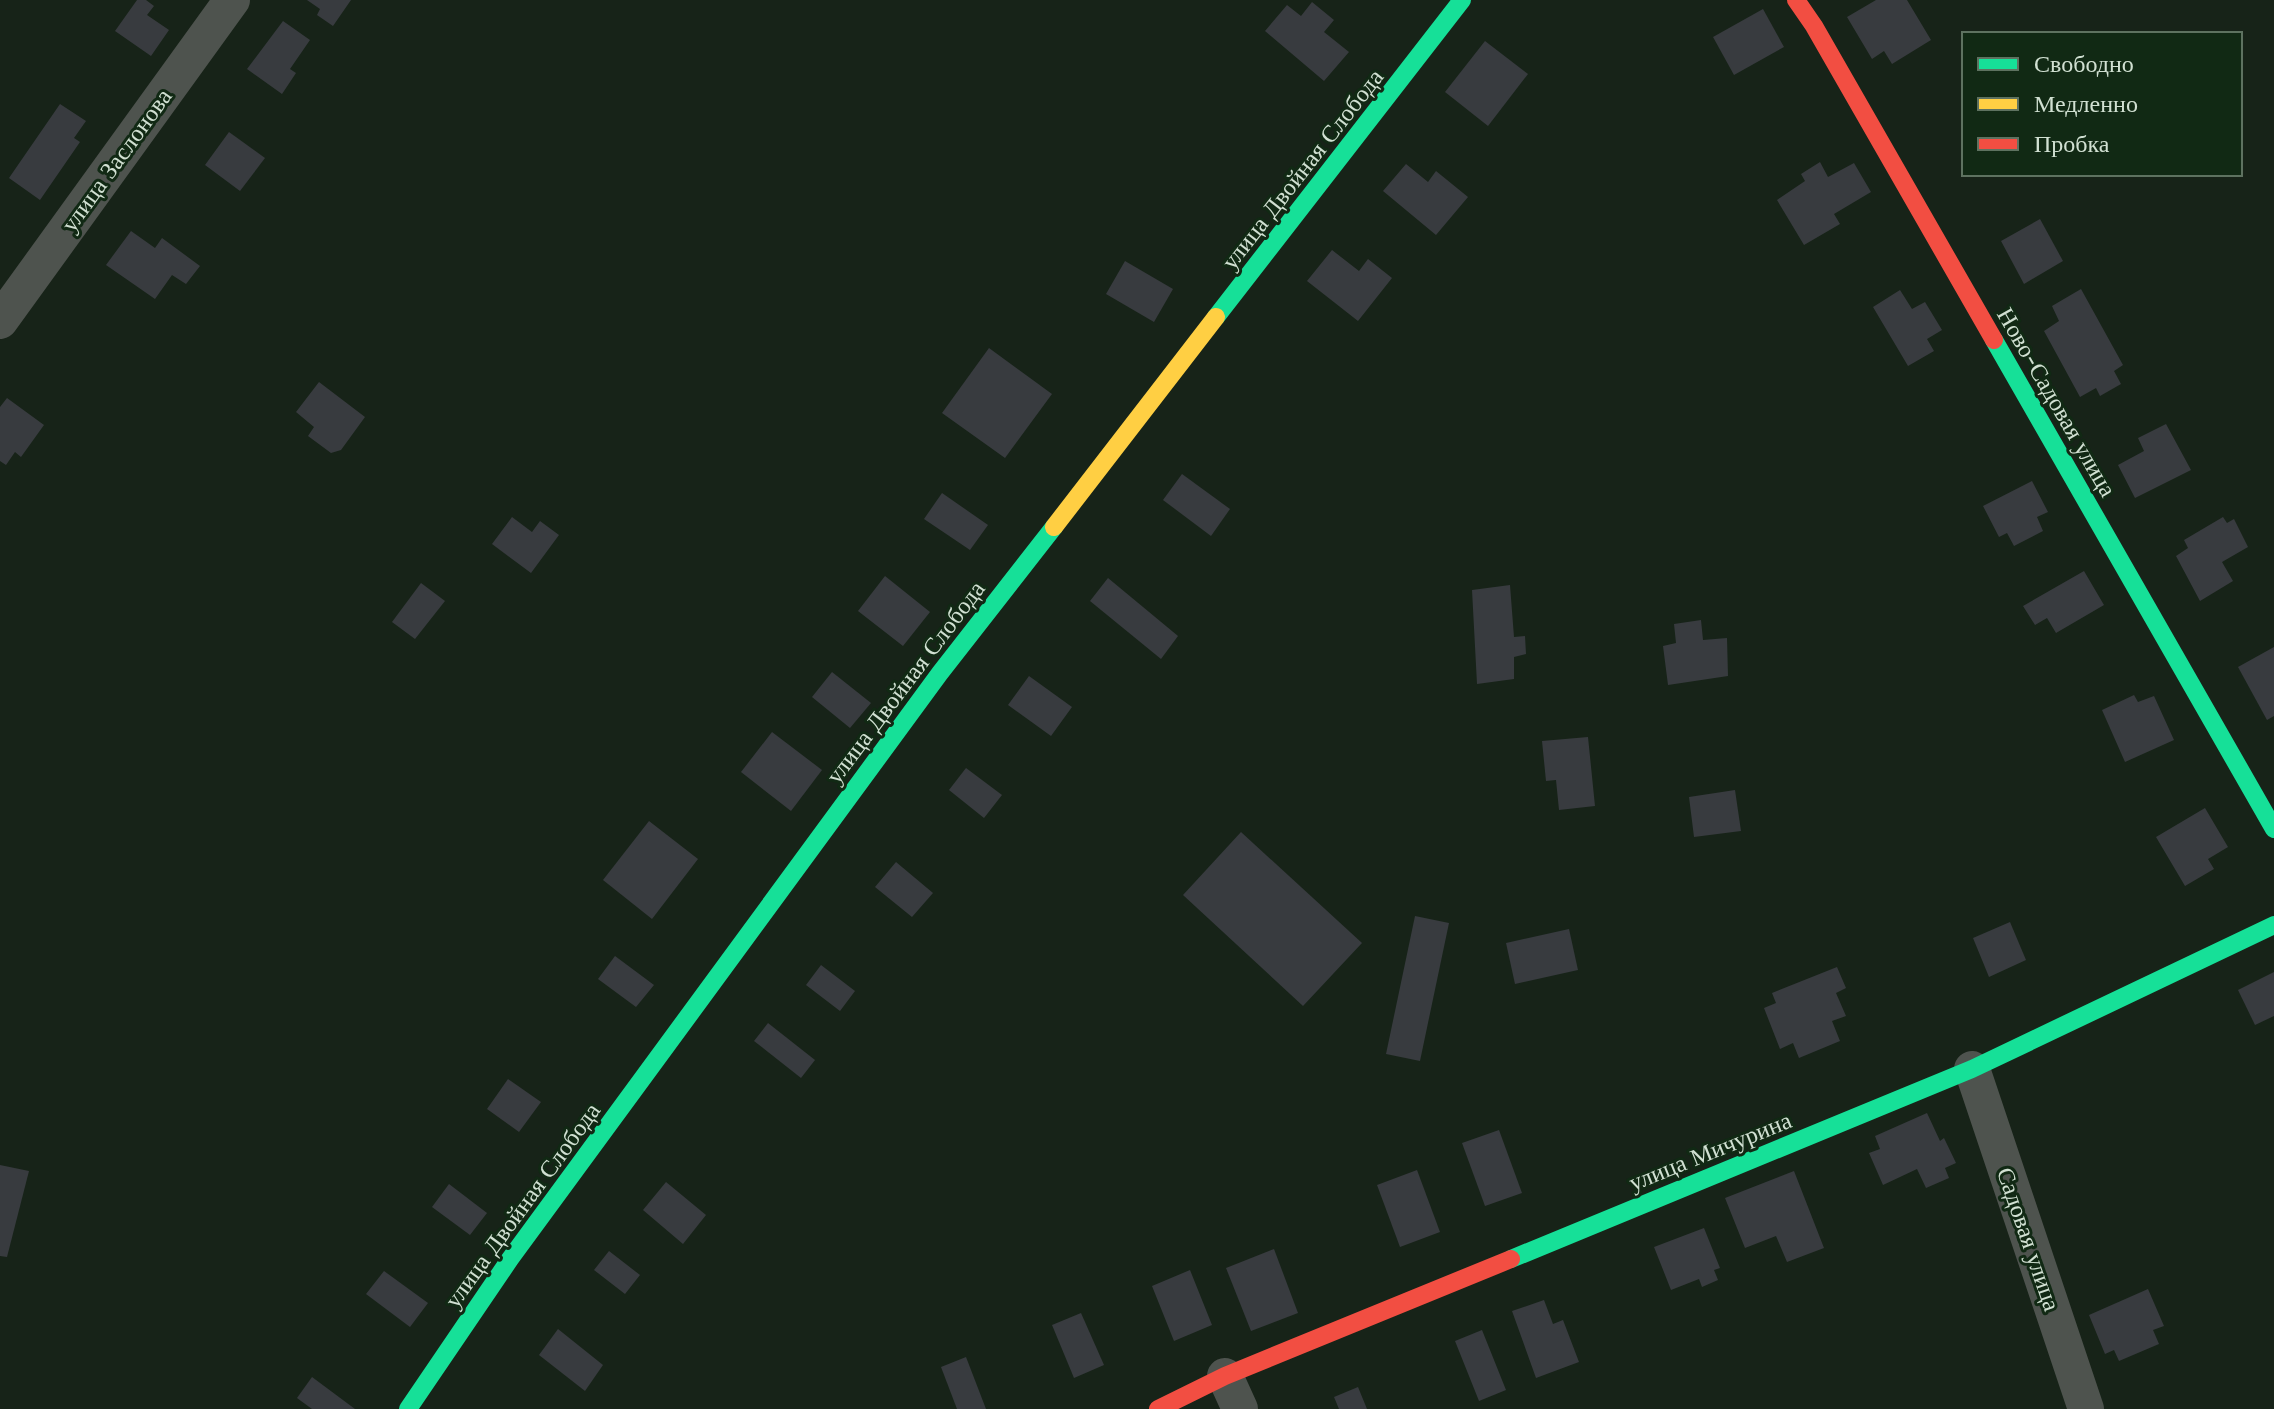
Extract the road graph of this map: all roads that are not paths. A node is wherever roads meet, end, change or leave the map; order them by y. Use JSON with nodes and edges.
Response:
{"nodes":[{"id":1,"x":232,"y":0,"type":"edge"},
{"id":2,"x":1462,"y":0,"type":"edge"},
{"id":3,"x":1796,"y":0,"type":"edge"},
{"id":4,"x":0,"y":321,"type":"edge"},
{"id":5,"x":2274,"y":829,"type":"edge"},
{"id":6,"x":2274,"y":925,"type":"edge"},
{"id":7,"x":1972,"y":1069,"type":"junction"},
{"id":8,"x":1225,"y":1376,"type":"junction"},
{"id":9,"x":408,"y":1409,"type":"edge"},
{"id":10,"x":1158,"y":1409,"type":"edge"},
{"id":11,"x":1240,"y":1409,"type":"edge"},
{"id":12,"x":2086,"y":1409,"type":"edge"}],
"edges":[{"from":1,"to":4,"type":"street","name":"улица Заслонова"},
{"from":2,"to":9,"type":"street","name":"улица Двойная Слобода"},
{"from":3,"to":5,"type":"street","name":"Ново-Садовая улица"},
{"from":6,"to":7,"type":"street","name":"улица Мичурина"},
{"from":7,"to":8,"type":"street","name":"улица Мичурина"},
{"from":7,"to":12,"type":"street","name":"Садовая улица"},
{"from":8,"to":10,"type":"street","name":"улица Мичурина"},
{"from":8,"to":11,"type":"street"}]}
